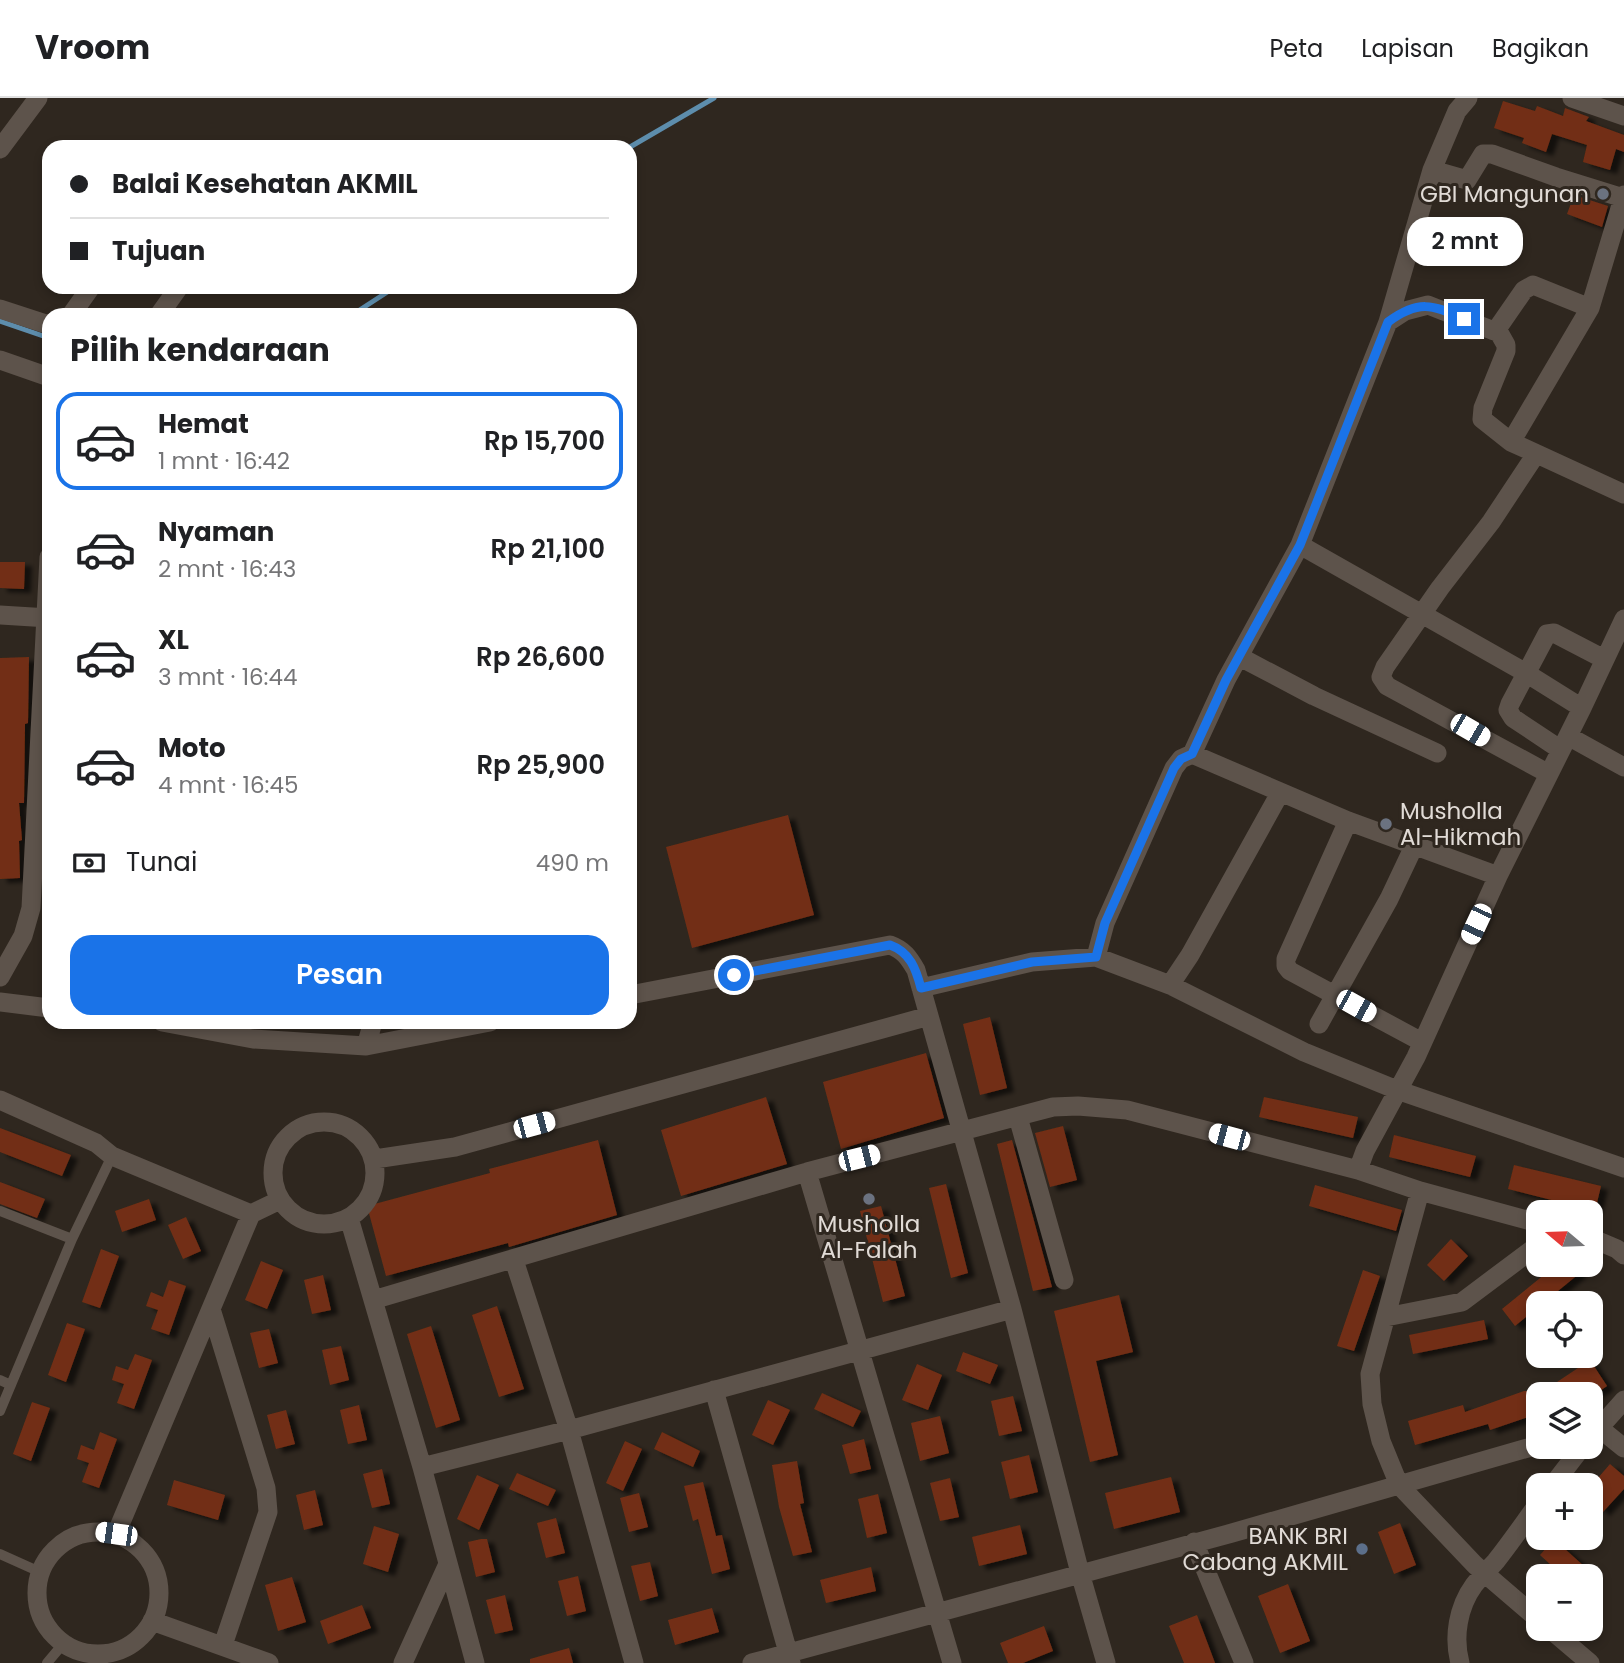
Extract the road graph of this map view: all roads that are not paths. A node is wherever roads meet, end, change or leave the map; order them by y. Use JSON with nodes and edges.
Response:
{"nodes":[{"id":1,"x":37,"y":98,"type":"edge"},
{"id":2,"x":1468,"y":98,"type":"edge"},
{"id":3,"x":1572,"y":98,"type":"edge"},
{"id":4,"x":1624,"y":116,"type":"edge"},
{"id":5,"x":0,"y":149,"type":"edge"},
{"id":6,"x":1432,"y":170,"type":"junction"},
{"id":7,"x":1622,"y":206,"type":"edge"},
{"id":8,"x":1590,"y":308,"type":"junction"},
{"id":9,"x":0,"y":309,"type":"edge"},
{"id":10,"x":1388,"y":322,"type":"junction"},
{"id":11,"x":42,"y":323,"type":"edge"},
{"id":12,"x":1497,"y":329,"type":"junction"},
{"id":13,"x":0,"y":360,"type":"edge"},
{"id":14,"x":42,"y":375,"type":"edge"},
{"id":15,"x":1511,"y":442,"type":"junction"},
{"id":16,"x":1536,"y":454,"type":"junction"},
{"id":17,"x":1624,"y":494,"type":"edge"},
{"id":18,"x":1300,"y":545,"type":"junction"},
{"id":19,"x":1423,"y":614,"type":"junction"},
{"id":20,"x":0,"y":615,"type":"edge"},
{"id":21,"x":42,"y":618,"type":"edge"},
{"id":22,"x":1624,"y":619,"type":"edge"},
{"id":23,"x":1240,"y":657,"type":"junction"},
{"id":24,"x":1604,"y":659,"type":"junction"},
{"id":25,"x":1526,"y":674,"type":"junction"},
{"id":26,"x":42,"y":709,"type":"edge"},
{"id":27,"x":1582,"y":709,"type":"junction"},
{"id":28,"x":1564,"y":743,"type":"junction"},
{"id":29,"x":1437,"y":753,"type":"dead end"},
{"id":30,"x":1192,"y":754,"type":"junction"},
{"id":31,"x":1624,"y":766,"type":"edge"},
{"id":32,"x":1549,"y":774,"type":"junction"},
{"id":33,"x":1280,"y":793,"type":"junction"},
{"id":34,"x":1348,"y":821,"type":"junction"},
{"id":35,"x":1415,"y":844,"type":"junction"},
{"id":36,"x":1498,"y":876,"type":"junction"},
{"id":37,"x":1097,"y":950,"type":"junction"},
{"id":38,"x":916,"y":973,"type":"junction"},
{"id":39,"x":0,"y":977,"type":"edge"},
{"id":40,"x":1170,"y":985,"type":"junction"},
{"id":41,"x":637,"y":994,"type":"edge"},
{"id":42,"x":1335,"y":995,"type":"junction"},
{"id":43,"x":0,"y":1002,"type":"edge"},
{"id":44,"x":42,"y":1007,"type":"edge"},
{"id":45,"x":929,"y":1016,"type":"junction"},
{"id":46,"x":1319,"y":1024,"type":"dead end"},
{"id":47,"x":199,"y":1029,"type":"edge"},
{"id":48,"x":371,"y":1029,"type":"edge"},
{"id":49,"x":454,"y":1029,"type":"edge"},
{"id":50,"x":366,"y":1046,"type":"junction"},
{"id":51,"x":1419,"y":1049,"type":"junction"},
{"id":52,"x":1400,"y":1086,"type":"junction"},
{"id":53,"x":0,"y":1100,"type":"edge"},
{"id":54,"x":1018,"y":1117,"type":"junction"},
{"id":55,"x":962,"y":1132,"type":"junction"},
{"id":56,"x":113,"y":1156,"type":"junction"},
{"id":57,"x":374,"y":1159,"type":"junction"},
{"id":58,"x":1624,"y":1168,"type":"edge"},
{"id":59,"x":1358,"y":1170,"type":"junction"},
{"id":60,"x":807,"y":1172,"type":"junction"},
{"id":61,"x":1420,"y":1191,"type":"junction"},
{"id":62,"x":280,"y":1199,"type":"junction"},
{"id":63,"x":0,"y":1211,"type":"edge"},
{"id":64,"x":251,"y":1214,"type":"junction"},
{"id":65,"x":349,"y":1218,"type":"junction"},
{"id":66,"x":1526,"y":1220,"type":"edge"},
{"id":67,"x":72,"y":1239,"type":"junction"},
{"id":68,"x":1603,"y":1243,"type":"edge"},
{"id":69,"x":1526,"y":1254,"type":"edge"},
{"id":70,"x":1624,"y":1255,"type":"edge"},
{"id":71,"x":514,"y":1260,"type":"junction"},
{"id":72,"x":1064,"y":1280,"type":"dead end"},
{"id":73,"x":373,"y":1300,"type":"junction"},
{"id":74,"x":211,"y":1309,"type":"junction"},
{"id":75,"x":1012,"y":1309,"type":"junction"},
{"id":76,"x":1386,"y":1317,"type":"junction"},
{"id":77,"x":860,"y":1350,"type":"junction"},
{"id":78,"x":0,"y":1380,"type":"edge"},
{"id":79,"x":11,"y":1385,"type":"junction"},
{"id":80,"x":714,"y":1390,"type":"junction"},
{"id":81,"x":1624,"y":1399,"type":"edge"},
{"id":82,"x":0,"y":1410,"type":"edge"},
{"id":83,"x":1603,"y":1421,"type":"edge"},
{"id":84,"x":569,"y":1430,"type":"junction"},
{"id":85,"x":1603,"y":1436,"type":"edge"},
{"id":86,"x":1526,"y":1448,"type":"edge"},
{"id":87,"x":1624,"y":1448,"type":"edge"},
{"id":88,"x":1573,"y":1459,"type":"edge"},
{"id":89,"x":422,"y":1467,"type":"junction"},
{"id":90,"x":1562,"y":1473,"type":"edge"},
{"id":91,"x":1399,"y":1485,"type":"junction"},
{"id":92,"x":1526,"y":1520,"type":"edge"},
{"id":93,"x":116,"y":1534,"type":"junction"},
{"id":94,"x":1194,"y":1542,"type":"junction"},
{"id":95,"x":0,"y":1554,"type":"edge"},
{"id":96,"x":448,"y":1564,"type":"junction"},
{"id":97,"x":40,"y":1572,"type":"junction"},
{"id":98,"x":1080,"y":1573,"type":"junction"},
{"id":99,"x":1485,"y":1573,"type":"junction"},
{"id":100,"x":1526,"y":1609,"type":"edge"},
{"id":101,"x":938,"y":1614,"type":"junction"},
{"id":102,"x":152,"y":1621,"type":"junction"},
{"id":103,"x":1564,"y":1641,"type":"edge"},
{"id":104,"x":63,"y":1644,"type":"junction"},
{"id":105,"x":222,"y":1645,"type":"junction"},
{"id":106,"x":790,"y":1658,"type":"edge"},
{"id":107,"x":102,"y":1659,"type":"edge"},
{"id":108,"x":47,"y":1663,"type":"edge"},
{"id":109,"x":269,"y":1663,"type":"edge"},
{"id":110,"x":403,"y":1663,"type":"edge"},
{"id":111,"x":475,"y":1663,"type":"edge"},
{"id":112,"x":634,"y":1663,"type":"edge"},
{"id":113,"x":752,"y":1663,"type":"edge"},
{"id":114,"x":951,"y":1663,"type":"edge"},
{"id":115,"x":1106,"y":1663,"type":"edge"},
{"id":116,"x":1244,"y":1663,"type":"edge"},
{"id":117,"x":1460,"y":1663,"type":"edge"},
{"id":118,"x":1590,"y":1663,"type":"edge"}],
"edges":[{"from":1,"to":5,"type":"street"},
{"from":2,"to":6,"type":"street"},
{"from":3,"to":4,"type":"street"},
{"from":6,"to":7,"type":"street"},
{"from":6,"to":10,"type":"street"},
{"from":7,"to":8,"type":"street"},
{"from":8,"to":12,"type":"street"},
{"from":8,"to":15,"type":"street"},
{"from":9,"to":11,"type":"street"},
{"from":10,"to":12,"type":"street"},
{"from":10,"to":18,"type":"street"},
{"from":12,"to":15,"type":"street"},
{"from":13,"to":14,"type":"street"},
{"from":15,"to":16,"type":"street"},
{"from":16,"to":17,"type":"street"},
{"from":16,"to":19,"type":"street"},
{"from":18,"to":19,"type":"street"},
{"from":18,"to":23,"type":"street"},
{"from":19,"to":25,"type":"street"},
{"from":19,"to":32,"type":"street"},
{"from":20,"to":21,"type":"street"},
{"from":22,"to":24,"type":"street"},
{"from":23,"to":29,"type":"street"},
{"from":23,"to":30,"type":"street"},
{"from":24,"to":25,"type":"street"},
{"from":24,"to":27,"type":"street"},
{"from":25,"to":27,"type":"street"},
{"from":25,"to":28,"type":"street"},
{"from":26,"to":39,"type":"street"},
{"from":27,"to":28,"type":"street"},
{"from":28,"to":31,"type":"street"},
{"from":28,"to":32,"type":"street"},
{"from":30,"to":33,"type":"street"},
{"from":30,"to":37,"type":"street"},
{"from":32,"to":36,"type":"street"},
{"from":33,"to":34,"type":"street"},
{"from":33,"to":40,"type":"street"},
{"from":34,"to":35,"type":"street"},
{"from":34,"to":42,"type":"street"},
{"from":35,"to":36,"type":"street"},
{"from":35,"to":42,"type":"street"},
{"from":36,"to":51,"type":"street"},
{"from":37,"to":38,"type":"street"},
{"from":37,"to":40,"type":"street"},
{"from":38,"to":41,"type":"street"},
{"from":38,"to":45,"type":"street"},
{"from":40,"to":52,"type":"street"},
{"from":42,"to":46,"type":"street"},
{"from":42,"to":51,"type":"street"},
{"from":43,"to":44,"type":"street"},
{"from":45,"to":55,"type":"street"},
{"from":45,"to":57,"type":"street"},
{"from":47,"to":50,"type":"street"},
{"from":48,"to":50,"type":"street"},
{"from":49,"to":50,"type":"street"},
{"from":51,"to":52,"type":"street"},
{"from":52,"to":58,"type":"street"},
{"from":52,"to":59,"type":"street"},
{"from":53,"to":56,"type":"street"},
{"from":54,"to":55,"type":"street"},
{"from":54,"to":59,"type":"street"},
{"from":54,"to":72,"type":"street"},
{"from":55,"to":60,"type":"street"},
{"from":55,"to":75,"type":"street"},
{"from":56,"to":64,"type":"street"},
{"from":56,"to":67,"type":"lane"},
{"from":57,"to":62,"type":"street"},
{"from":57,"to":65,"type":"street"},
{"from":59,"to":61,"type":"street"},
{"from":60,"to":71,"type":"street"},
{"from":60,"to":77,"type":"street"},
{"from":61,"to":66,"type":"street"},
{"from":61,"to":76,"type":"street"},
{"from":62,"to":64,"type":"street"},
{"from":62,"to":65,"type":"street"},
{"from":63,"to":67,"type":"lane"},
{"from":64,"to":74,"type":"street"},
{"from":65,"to":73,"type":"street"},
{"from":67,"to":79,"type":"lane"},
{"from":68,"to":70,"type":"street"},
{"from":69,"to":76,"type":"street"},
{"from":71,"to":73,"type":"street"},
{"from":71,"to":84,"type":"street"},
{"from":73,"to":89,"type":"street"},
{"from":74,"to":93,"type":"street"},
{"from":74,"to":105,"type":"street"},
{"from":75,"to":77,"type":"street"},
{"from":75,"to":98,"type":"street"},
{"from":76,"to":91,"type":"street"},
{"from":77,"to":80,"type":"street"},
{"from":77,"to":101,"type":"street"},
{"from":78,"to":79,"type":"lane"},
{"from":79,"to":82,"type":"lane"},
{"from":80,"to":84,"type":"street"},
{"from":80,"to":106,"type":"street"},
{"from":81,"to":83,"type":"street"},
{"from":84,"to":89,"type":"street"},
{"from":84,"to":112,"type":"street"},
{"from":85,"to":87,"type":"street"},
{"from":86,"to":91,"type":"street"},
{"from":88,"to":90,"type":"street"},
{"from":89,"to":96,"type":"street"},
{"from":91,"to":94,"type":"street"},
{"from":91,"to":99,"type":"street"},
{"from":92,"to":99,"type":"street"},
{"from":93,"to":97,"type":"street"},
{"from":93,"to":102,"type":"street"},
{"from":94,"to":98,"type":"street"},
{"from":94,"to":116,"type":"street"},
{"from":95,"to":97,"type":"lane"},
{"from":96,"to":110,"type":"street"},
{"from":96,"to":111,"type":"street"},
{"from":97,"to":104,"type":"street"},
{"from":98,"to":101,"type":"street"},
{"from":98,"to":115,"type":"street"},
{"from":99,"to":100,"type":"street"},
{"from":99,"to":117,"type":"street"},
{"from":101,"to":106,"type":"street"},
{"from":101,"to":114,"type":"street"},
{"from":102,"to":105,"type":"street"},
{"from":102,"to":107,"type":"street"},
{"from":103,"to":118,"type":"street"},
{"from":104,"to":107,"type":"street"},
{"from":104,"to":108,"type":"lane"},
{"from":105,"to":109,"type":"street"},
{"from":106,"to":113,"type":"street"}]}
